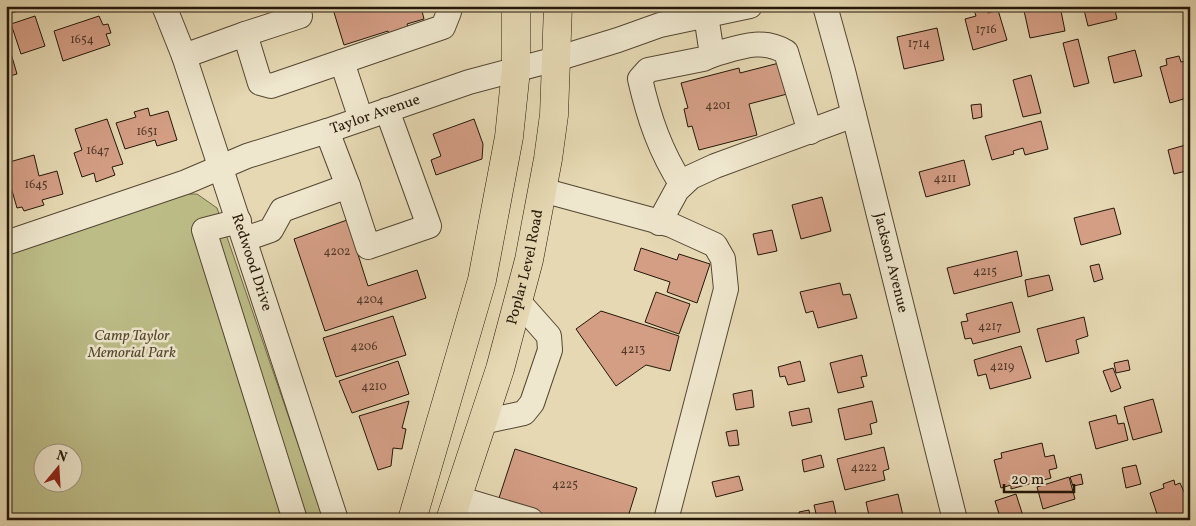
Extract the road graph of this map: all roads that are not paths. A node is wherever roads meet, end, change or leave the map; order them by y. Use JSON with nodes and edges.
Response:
{"nodes":[{"id":1,"x":164,"y":6,"type":"edge"},
{"id":2,"x":448,"y":6,"type":"edge"},
{"id":3,"x":516,"y":6,"type":"edge"},
{"id":4,"x":558,"y":6,"type":"edge"},
{"id":5,"x":750,"y":6,"type":"edge"},
{"id":6,"x":825,"y":6,"type":"edge"},
{"id":7,"x":698,"y":13,"type":"edge"},
{"id":8,"x":300,"y":16,"type":"dead end"},
{"id":9,"x":245,"y":34,"type":"junction"},
{"id":10,"x":712,"y":55,"type":"junction"},
{"id":11,"x":184,"y":56,"type":"junction"},
{"id":12,"x":556,"y":59,"type":"junction"},
{"id":13,"x":342,"y":62,"type":"junction"},
{"id":14,"x":516,"y":70,"type":"junction"},
{"id":15,"x":387,"y":110,"type":"junction"},
{"id":16,"x":854,"y":115,"type":"junction"},
{"id":17,"x":361,"y":119,"type":"junction"},
{"id":18,"x":327,"y":131,"type":"junction"},
{"id":19,"x":810,"y":132,"type":"junction"},
{"id":20,"x":221,"y":168,"type":"junction"},
{"id":21,"x":682,"y":185,"type":"junction"},
{"id":22,"x":348,"y":186,"type":"junction"},
{"id":23,"x":542,"y":190,"type":"junction"},
{"id":24,"x":659,"y":222,"type":"junction"},
{"id":25,"x":242,"y":230,"type":"junction"},
{"id":26,"x":6,"y":243,"type":"edge"},
{"id":27,"x":518,"y":301,"type":"junction"},
{"id":28,"x":482,"y":422,"type":"junction"},
{"id":29,"x":454,"y":509,"type":"edge"},
{"id":30,"x":295,"y":520,"type":"edge"},
{"id":31,"x":336,"y":520,"type":"edge"},
{"id":32,"x":412,"y":520,"type":"edge"},
{"id":33,"x":530,"y":520,"type":"edge"},
{"id":34,"x":666,"y":520,"type":"edge"},
{"id":35,"x":955,"y":520,"type":"edge"}],
"edges":[{"from":1,"to":11,"type":"street","name":"Redwood Drive"},
{"from":2,"to":13,"type":"street"},
{"from":3,"to":14,"type":"main road"},
{"from":4,"to":12,"type":"main road","name":"Poplar Level Road"},
{"from":5,"to":7,"type":"street","name":"Taylor Avenue"},
{"from":6,"to":16,"type":"street","name":"Jackson Avenue"},
{"from":7,"to":10,"type":"street"},
{"from":7,"to":12,"type":"street","name":"Taylor Avenue"},
{"from":8,"to":9,"type":"street"},
{"from":9,"to":11,"type":"street"},
{"from":9,"to":13,"type":"street"},
{"from":10,"to":19,"type":"street"},
{"from":10,"to":21,"type":"street"},
{"from":11,"to":20,"type":"street","name":"Redwood Drive"},
{"from":12,"to":14,"type":"street","name":"Taylor Avenue"},
{"from":12,"to":23,"type":"main road","name":"Poplar Level Road"},
{"from":13,"to":17,"type":"street"},
{"from":14,"to":15,"type":"street","name":"Taylor Avenue"},
{"from":14,"to":32,"type":"main road"},
{"from":15,"to":17,"type":"street","name":"Taylor Avenue"},
{"from":15,"to":22,"type":"street"},
{"from":16,"to":19,"type":"street"},
{"from":16,"to":35,"type":"street","name":"Jackson Avenue"},
{"from":17,"to":18,"type":"street","name":"Taylor Avenue"},
{"from":18,"to":20,"type":"street","name":"Taylor Avenue"},
{"from":18,"to":22,"type":"street"},
{"from":19,"to":21,"type":"street"},
{"from":20,"to":25,"type":"street","name":"Redwood Drive"},
{"from":20,"to":26,"type":"street","name":"Taylor Avenue"},
{"from":21,"to":24,"type":"street"},
{"from":22,"to":25,"type":"street"},
{"from":23,"to":24,"type":"street"},
{"from":23,"to":27,"type":"main road","name":"Poplar Level Road"},
{"from":24,"to":34,"type":"street"},
{"from":25,"to":30,"type":"street"},
{"from":25,"to":31,"type":"street","name":"Redwood Drive"},
{"from":27,"to":28,"type":"main road","name":"Poplar Level Road"},
{"from":27,"to":28,"type":"street"},
{"from":28,"to":29,"type":"main road","name":"Poplar Level Road"},
{"from":29,"to":33,"type":"street"}]}
